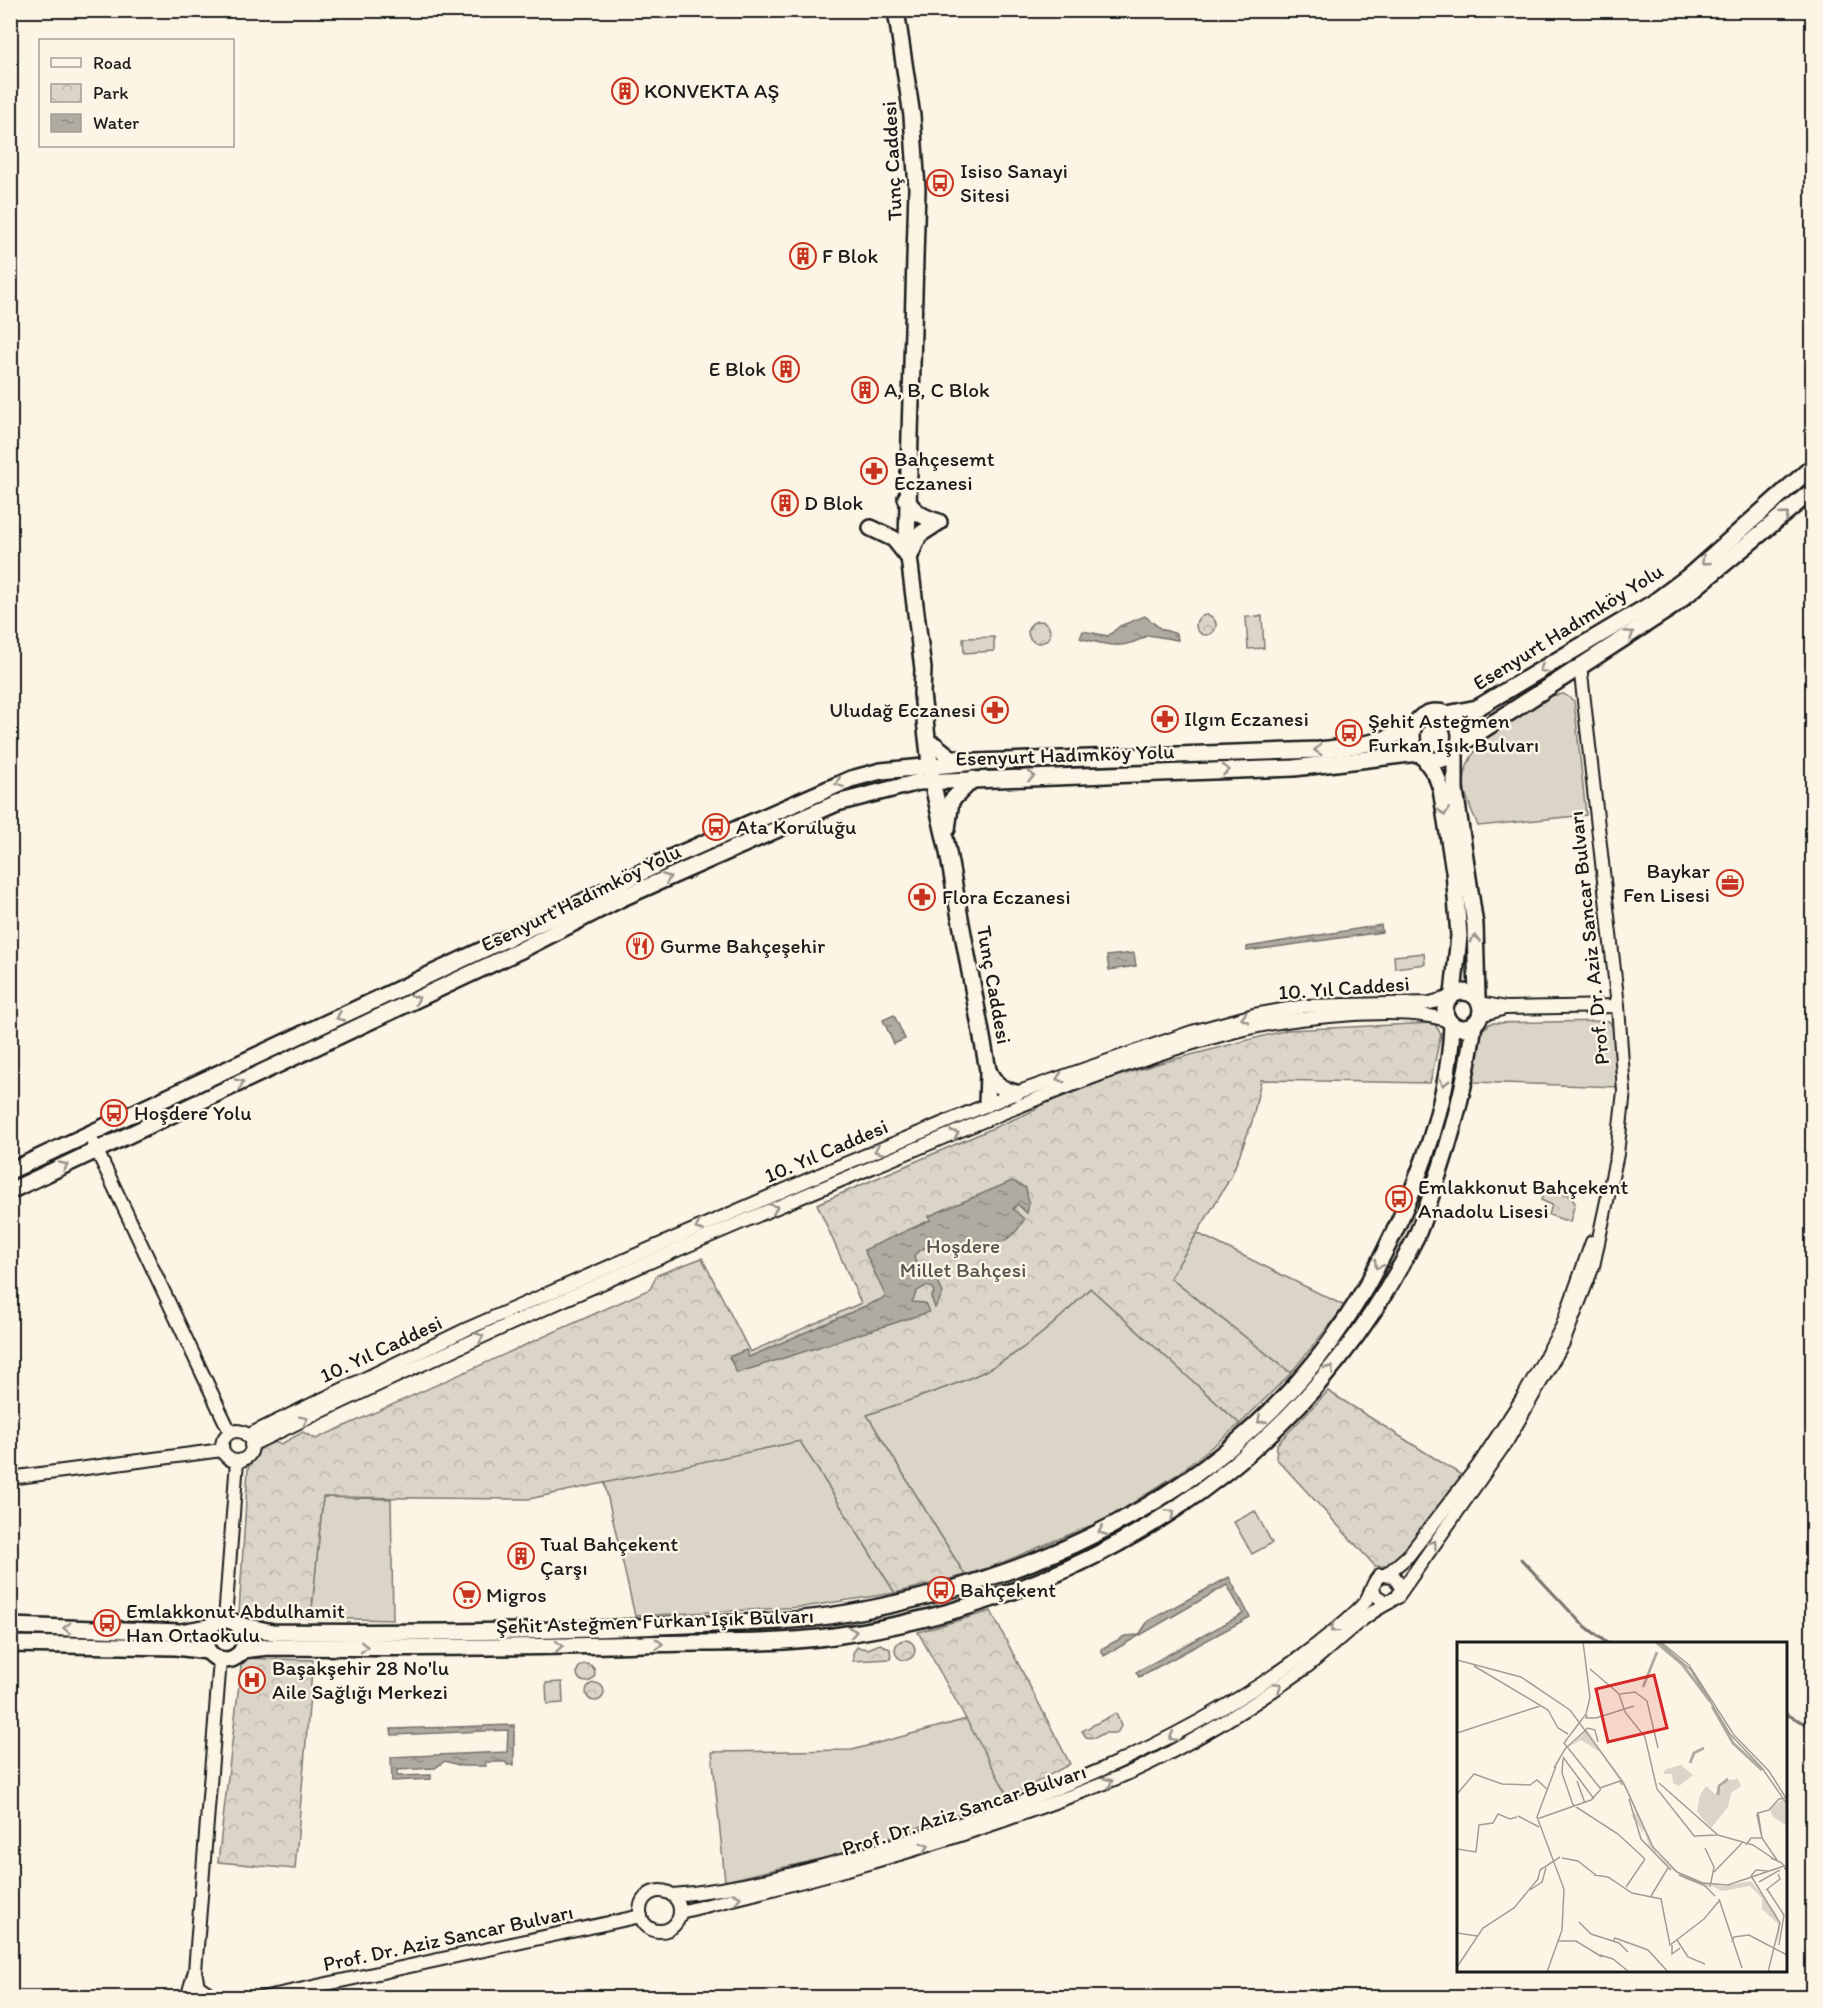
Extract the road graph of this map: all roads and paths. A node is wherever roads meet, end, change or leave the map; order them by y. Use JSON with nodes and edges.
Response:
{"nodes":[{"id":1,"x":896,"y":10,"type":"edge"},
{"id":2,"x":1812,"y":467,"type":"edge"},
{"id":3,"x":1812,"y":491,"type":"edge"},
{"id":4,"x":906,"y":498,"type":"junction"},
{"id":5,"x":1756,"y":517,"type":"junction"},
{"id":6,"x":871,"y":528,"type":"dead end"},
{"id":7,"x":909,"y":558,"type":"junction"},
{"id":8,"x":1725,"y":564,"type":"junction"},
{"id":9,"x":1595,"y":639,"type":"junction"},
{"id":10,"x":1600,"y":654,"type":"junction"},
{"id":11,"x":1580,"y":666,"type":"junction"},
{"id":12,"x":1447,"y":714,"type":"junction"},
{"id":13,"x":1414,"y":725,"type":"junction"},
{"id":14,"x":931,"y":743,"type":"junction"},
{"id":15,"x":1457,"y":749,"type":"junction"},
{"id":16,"x":1421,"y":755,"type":"junction"},
{"id":17,"x":976,"y":762,"type":"junction"},
{"id":18,"x":896,"y":770,"type":"junction"},
{"id":19,"x":933,"y":771,"type":"junction"},
{"id":20,"x":973,"y":779,"type":"junction"},
{"id":21,"x":901,"y":785,"type":"junction"},
{"id":22,"x":936,"y":801,"type":"junction"},
{"id":23,"x":947,"y":847,"type":"junction"},
{"id":24,"x":1451,"y":996,"type":"junction"},
{"id":25,"x":1618,"y":1006,"type":"junction"},
{"id":26,"x":1478,"y":1010,"type":"junction"},
{"id":27,"x":1450,"y":1023,"type":"junction"},
{"id":28,"x":988,"y":1070,"type":"junction"},
{"id":29,"x":1016,"y":1093,"type":"junction"},
{"id":30,"x":987,"y":1104,"type":"junction"},
{"id":31,"x":90,"y":1136,"type":"junction"},
{"id":32,"x":96,"y":1151,"type":"junction"},
{"id":33,"x":10,"y":1171,"type":"edge"},
{"id":34,"x":10,"y":1191,"type":"edge"},
{"id":35,"x":1605,"y":1207,"type":"junction"},
{"id":36,"x":1400,"y":1221,"type":"junction"},
{"id":37,"x":1417,"y":1234,"type":"junction"},
{"id":38,"x":230,"y":1432,"type":"junction"},
{"id":39,"x":249,"y":1440,"type":"junction"},
{"id":40,"x":222,"y":1450,"type":"junction"},
{"id":41,"x":237,"y":1461,"type":"junction"},
{"id":42,"x":10,"y":1479,"type":"edge"},
{"id":43,"x":1387,"y":1574,"type":"junction"},
{"id":44,"x":1373,"y":1586,"type":"junction"},
{"id":45,"x":1400,"y":1593,"type":"junction"},
{"id":46,"x":1390,"y":1602,"type":"junction"},
{"id":47,"x":232,"y":1622,"type":"junction"},
{"id":48,"x":10,"y":1626,"type":"edge"},
{"id":49,"x":209,"y":1627,"type":"junction"},
{"id":50,"x":615,"y":1628,"type":"junction"},
{"id":51,"x":10,"y":1644,"type":"edge"},
{"id":52,"x":613,"y":1645,"type":"junction"},
{"id":53,"x":242,"y":1650,"type":"junction"},
{"id":54,"x":214,"y":1655,"type":"junction"},
{"id":55,"x":672,"y":1895,"type":"junction"},
{"id":56,"x":680,"y":1912,"type":"junction"},
{"id":57,"x":641,"y":1916,"type":"junction"},
{"id":58,"x":195,"y":1971,"type":"junction"},
{"id":59,"x":187,"y":1998,"type":"edge"},
{"id":60,"x":216,"y":1998,"type":"edge"},
{"id":61,"x":262,"y":1998,"type":"edge"}],
"edges":[{"from":1,"to":4,"type":"main road","name":"Tunç Caddesi"},
{"from":2,"to":5,"type":"main road","name":"Esenyurt Hadımköy Yolu"},
{"from":8,"to":3,"type":"main road","name":"Esenyurt Hadımköy Yolu","one_way":true},
{"from":4,"to":7,"type":"main road","name":"Tunç Caddesi"},
{"from":4,"to":7,"type":"main road"},
{"from":5,"to":8,"type":"main road"},
{"from":5,"to":9,"type":"main road","name":"Esenyurt Hadımköy Yolu","one_way":true},
{"from":6,"to":7,"type":"main road"},
{"from":7,"to":14,"type":"main road","name":"Tunç Caddesi"},
{"from":10,"to":8,"type":"main road","name":"Esenyurt Hadımköy Yolu","one_way":true},
{"from":9,"to":10,"type":"main road"},
{"from":9,"to":12,"type":"main road","name":"Esenyurt Hadımköy Yolu","one_way":true},
{"from":10,"to":11,"type":"main road","name":"Esenyurt Hadımköy Yolu"},
{"from":11,"to":15,"type":"main road","name":"Esenyurt Hadımköy Yolu"},
{"from":11,"to":25,"type":"street","name":"Prof. Dr. Aziz Sancar Bulvarı"},
{"from":12,"to":13,"type":"main road"},
{"from":12,"to":15,"type":"main road"},
{"from":13,"to":16,"type":"main road"},
{"from":13,"to":17,"type":"main road","name":"Esenyurt Hadımköy Yolu","one_way":true},
{"from":14,"to":17,"type":"main road"},
{"from":14,"to":18,"type":"main road"},
{"from":14,"to":19,"type":"main road","name":"Tunç Caddesi"},
{"from":15,"to":16,"type":"main road"},
{"from":26,"to":15,"type":"main road","name":"Şehit Asteğmen Furkan Işık Bulvarı","one_way":true},
{"from":20,"to":16,"type":"main road","name":"Esenyurt Hadımköy Yolu","one_way":true},
{"from":16,"to":24,"type":"main road","one_way":true},
{"from":17,"to":19,"type":"main road","name":"Esenyurt Hadımköy Yolu"},
{"from":18,"to":19,"type":"main road","name":"Esenyurt Hadımköy Yolu"},
{"from":18,"to":31,"type":"main road","name":"Esenyurt Hadımköy Yolu","one_way":true},
{"from":19,"to":20,"type":"main road","name":"Esenyurt Hadımköy Yolu"},
{"from":19,"to":21,"type":"main road","name":"Esenyurt Hadımköy Yolu"},
{"from":19,"to":22,"type":"main road","name":"Tunç Caddesi"},
{"from":20,"to":23,"type":"main road"},
{"from":21,"to":22,"type":"main road"},
{"from":32,"to":21,"type":"main road","name":"Esenyurt Hadımköy Yolu","one_way":true},
{"from":22,"to":23,"type":"main road","name":"Tunç Caddesi"},
{"from":23,"to":28,"type":"main road","name":"Tunç Caddesi"},
{"from":24,"to":26,"type":"main road"},
{"from":24,"to":27,"type":"main road"},
{"from":24,"to":29,"type":"street","name":"10. Yıl Caddesi","one_way":true},
{"from":25,"to":26,"type":"street"},
{"from":25,"to":35,"type":"street","name":"Prof. Dr. Aziz Sancar Bulvarı"},
{"from":26,"to":27,"type":"main road"},
{"from":26,"to":37,"type":"main road","name":"Şehit Asteğmen Furkan Işık Bulvarı"},
{"from":27,"to":36,"type":"main road","name":"Şehit Asteğmen Furkan Işık Bulvarı","one_way":true},
{"from":39,"to":27,"type":"street","name":"10. Yıl Caddesi","one_way":true},
{"from":28,"to":29,"type":"main road","name":"Tunç Caddesi"},
{"from":28,"to":30,"type":"main road","name":"Tunç Caddesi"},
{"from":29,"to":30,"type":"street","name":"10. Yıl Caddesi"},
{"from":30,"to":39,"type":"street","name":"10. Yıl Caddesi","one_way":true},
{"from":31,"to":32,"type":"street"},
{"from":31,"to":33,"type":"main road","name":"Esenyurt Hadımköy Yolu"},
{"from":34,"to":32,"type":"main road","name":"Esenyurt Hadımköy Yolu","one_way":true},
{"from":32,"to":38,"type":"street"},
{"from":35,"to":43,"type":"street","name":"Prof. Dr. Aziz Sancar Bulvarı"},
{"from":45,"to":35,"type":"street","name":"Prof. Dr. Aziz Sancar Bulvarı","one_way":true},
{"from":36,"to":37,"type":"main road"},
{"from":36,"to":50,"type":"main road","name":"Şehit Asteğmen Furkan Işık Bulvarı","one_way":true},
{"from":52,"to":37,"type":"main road","name":"Şehit Asteğmen Furkan Işık Bulvarı","one_way":true},
{"from":38,"to":39,"type":"street"},
{"from":38,"to":40,"type":"street"},
{"from":39,"to":41,"type":"street"},
{"from":40,"to":41,"type":"street"},
{"from":40,"to":42,"type":"street"},
{"from":41,"to":47,"type":"street"},
{"from":43,"to":44,"type":"street"},
{"from":43,"to":45,"type":"street"},
{"from":44,"to":46,"type":"street"},
{"from":44,"to":55,"type":"street","name":"Prof. Dr. Aziz Sancar Bulvarı","one_way":true},
{"from":45,"to":46,"type":"street"},
{"from":56,"to":46,"type":"street","name":"Prof. Dr. Aziz Sancar Bulvarı","one_way":true},
{"from":47,"to":49,"type":"main road"},
{"from":47,"to":50,"type":"main road","name":"Şehit Asteğmen Furkan Işık Bulvarı"},
{"from":47,"to":53,"type":"main road"},
{"from":49,"to":48,"type":"main road","one_way":true},
{"from":49,"to":54,"type":"main road"},
{"from":50,"to":52,"type":"main road"},
{"from":51,"to":54,"type":"main road"},
{"from":53,"to":52,"type":"main road","name":"Şehit Asteğmen Furkan Işık Bulvarı","one_way":true},
{"from":53,"to":54,"type":"main road"},
{"from":54,"to":58,"type":"street"},
{"from":55,"to":56,"type":"street"},
{"from":55,"to":57,"type":"street","name":"Prof. Dr. Aziz Sancar Bulvarı"},
{"from":56,"to":57,"type":"street","name":"Prof. Dr. Aziz Sancar Bulvarı"},
{"from":57,"to":61,"type":"street","name":"Prof. Dr. Aziz Sancar Bulvarı"},
{"from":58,"to":59,"type":"street"},
{"from":58,"to":60,"type":"street"}]}
